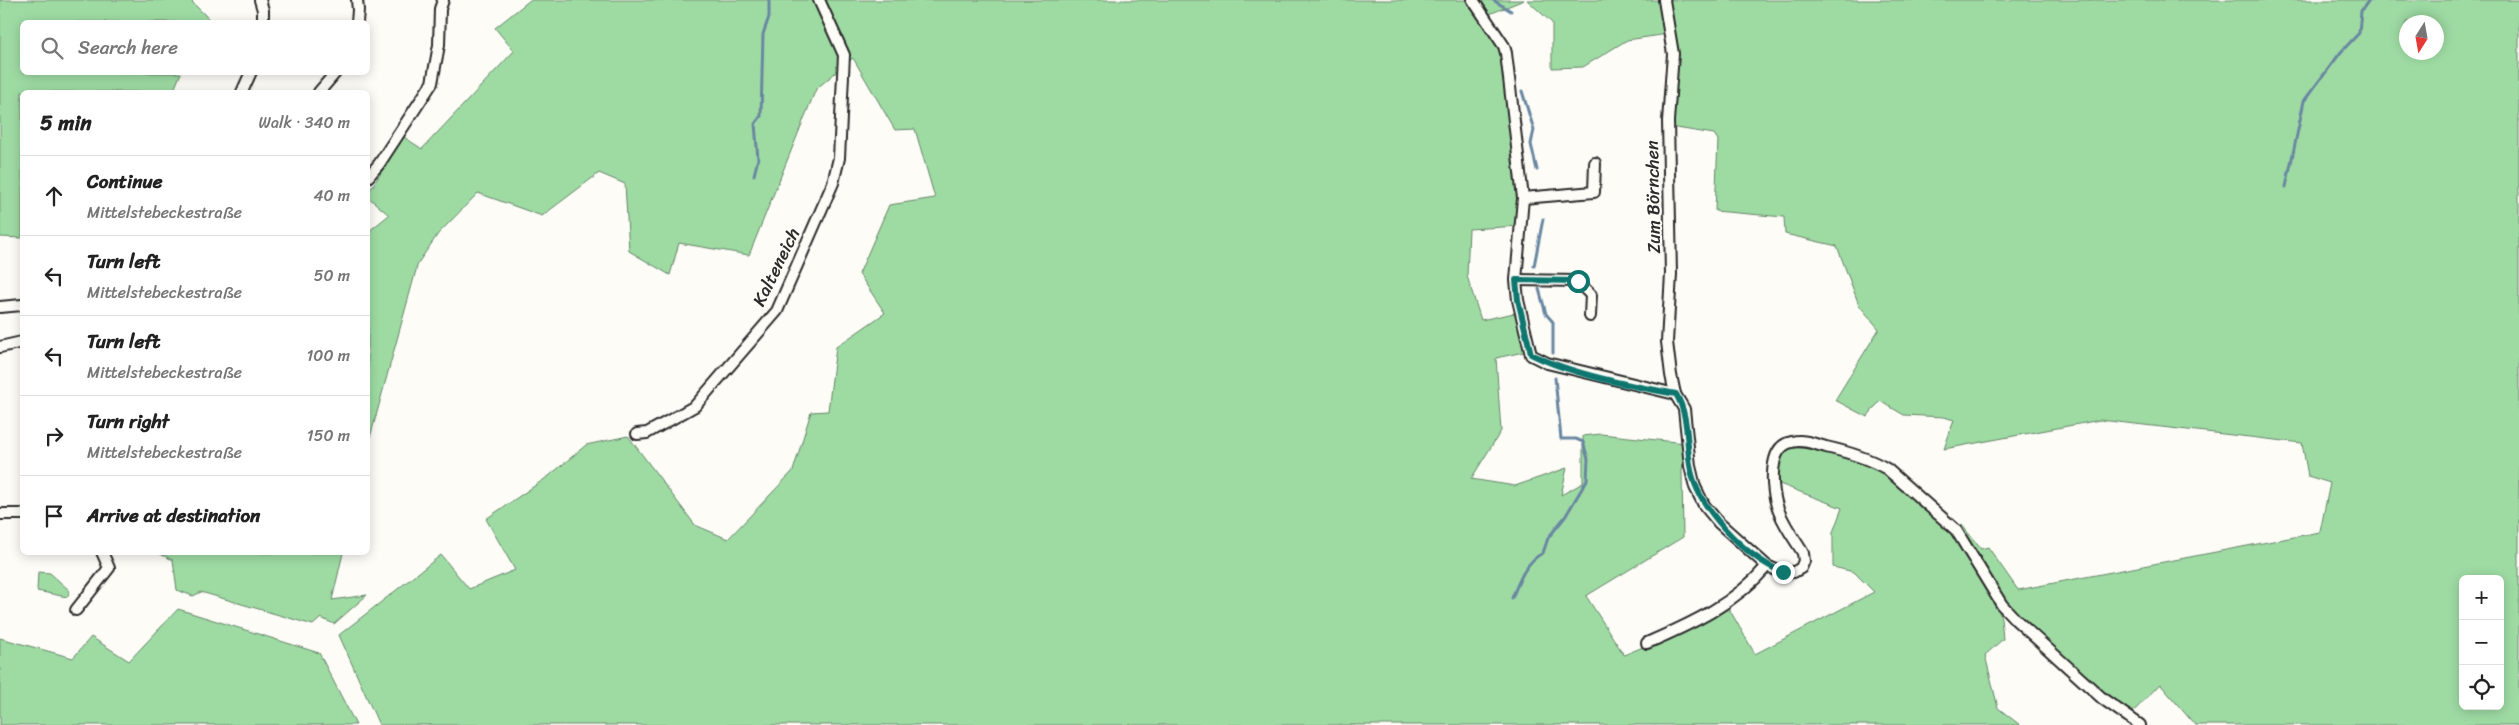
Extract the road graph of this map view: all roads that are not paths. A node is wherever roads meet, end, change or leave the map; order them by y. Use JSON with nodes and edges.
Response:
{"nodes":[{"id":1,"x":260,"y":0,"type":"edge"},
{"id":2,"x":357,"y":0,"type":"edge"},
{"id":3,"x":443,"y":0,"type":"edge"},
{"id":4,"x":819,"y":0,"type":"edge"},
{"id":5,"x":1473,"y":0,"type":"edge"},
{"id":6,"x":1664,"y":0,"type":"edge"},
{"id":7,"x":263,"y":20,"type":"edge"},
{"id":8,"x":357,"y":20,"type":"edge"},
{"id":9,"x":250,"y":75,"type":"edge"},
{"id":10,"x":333,"y":75,"type":"edge"},
{"id":11,"x":243,"y":90,"type":"edge"},
{"id":12,"x":321,"y":90,"type":"edge"},
{"id":13,"x":1595,"y":163,"type":"dead end"},
{"id":14,"x":370,"y":175,"type":"edge"},
{"id":15,"x":1522,"y":198,"type":"junction"},
{"id":16,"x":1516,"y":280,"type":"junction"},
{"id":17,"x":20,"y":304,"type":"edge"},
{"id":18,"x":0,"y":307,"type":"edge"},
{"id":19,"x":1590,"y":316,"type":"dead end"},
{"id":20,"x":20,"y":342,"type":"edge"},
{"id":21,"x":0,"y":347,"type":"edge"},
{"id":22,"x":1676,"y":394,"type":"junction"},
{"id":23,"x":637,"y":434,"type":"dead end"},
{"id":24,"x":0,"y":514,"type":"edge"},
{"id":25,"x":20,"y":514,"type":"edge"},
{"id":26,"x":103,"y":555,"type":"edge"},
{"id":27,"x":1767,"y":566,"type":"junction"},
{"id":28,"x":76,"y":610,"type":"dead end"},
{"id":29,"x":1647,"y":643,"type":"dead end"},
{"id":30,"x":2140,"y":725,"type":"edge"}],
"edges":[{"from":1,"to":7,"type":"street"},
{"from":2,"to":8,"type":"street"},
{"from":3,"to":14,"type":"street"},
{"from":4,"to":23,"type":"street","name":"Kalteneich"},
{"from":5,"to":15,"type":"street"},
{"from":6,"to":22,"type":"street","name":"Zum Börnchen"},
{"from":9,"to":11,"type":"street"},
{"from":10,"to":12,"type":"street"},
{"from":13,"to":15,"type":"street"},
{"from":15,"to":16,"type":"street"},
{"from":16,"to":19,"type":"street"},
{"from":16,"to":22,"type":"street"},
{"from":17,"to":18,"type":"street"},
{"from":20,"to":21,"type":"street"},
{"from":22,"to":27,"type":"street","name":"Zum Börnchen"},
{"from":24,"to":25,"type":"street"},
{"from":26,"to":28,"type":"street"},
{"from":27,"to":29,"type":"street"},
{"from":27,"to":30,"type":"street"}]}
